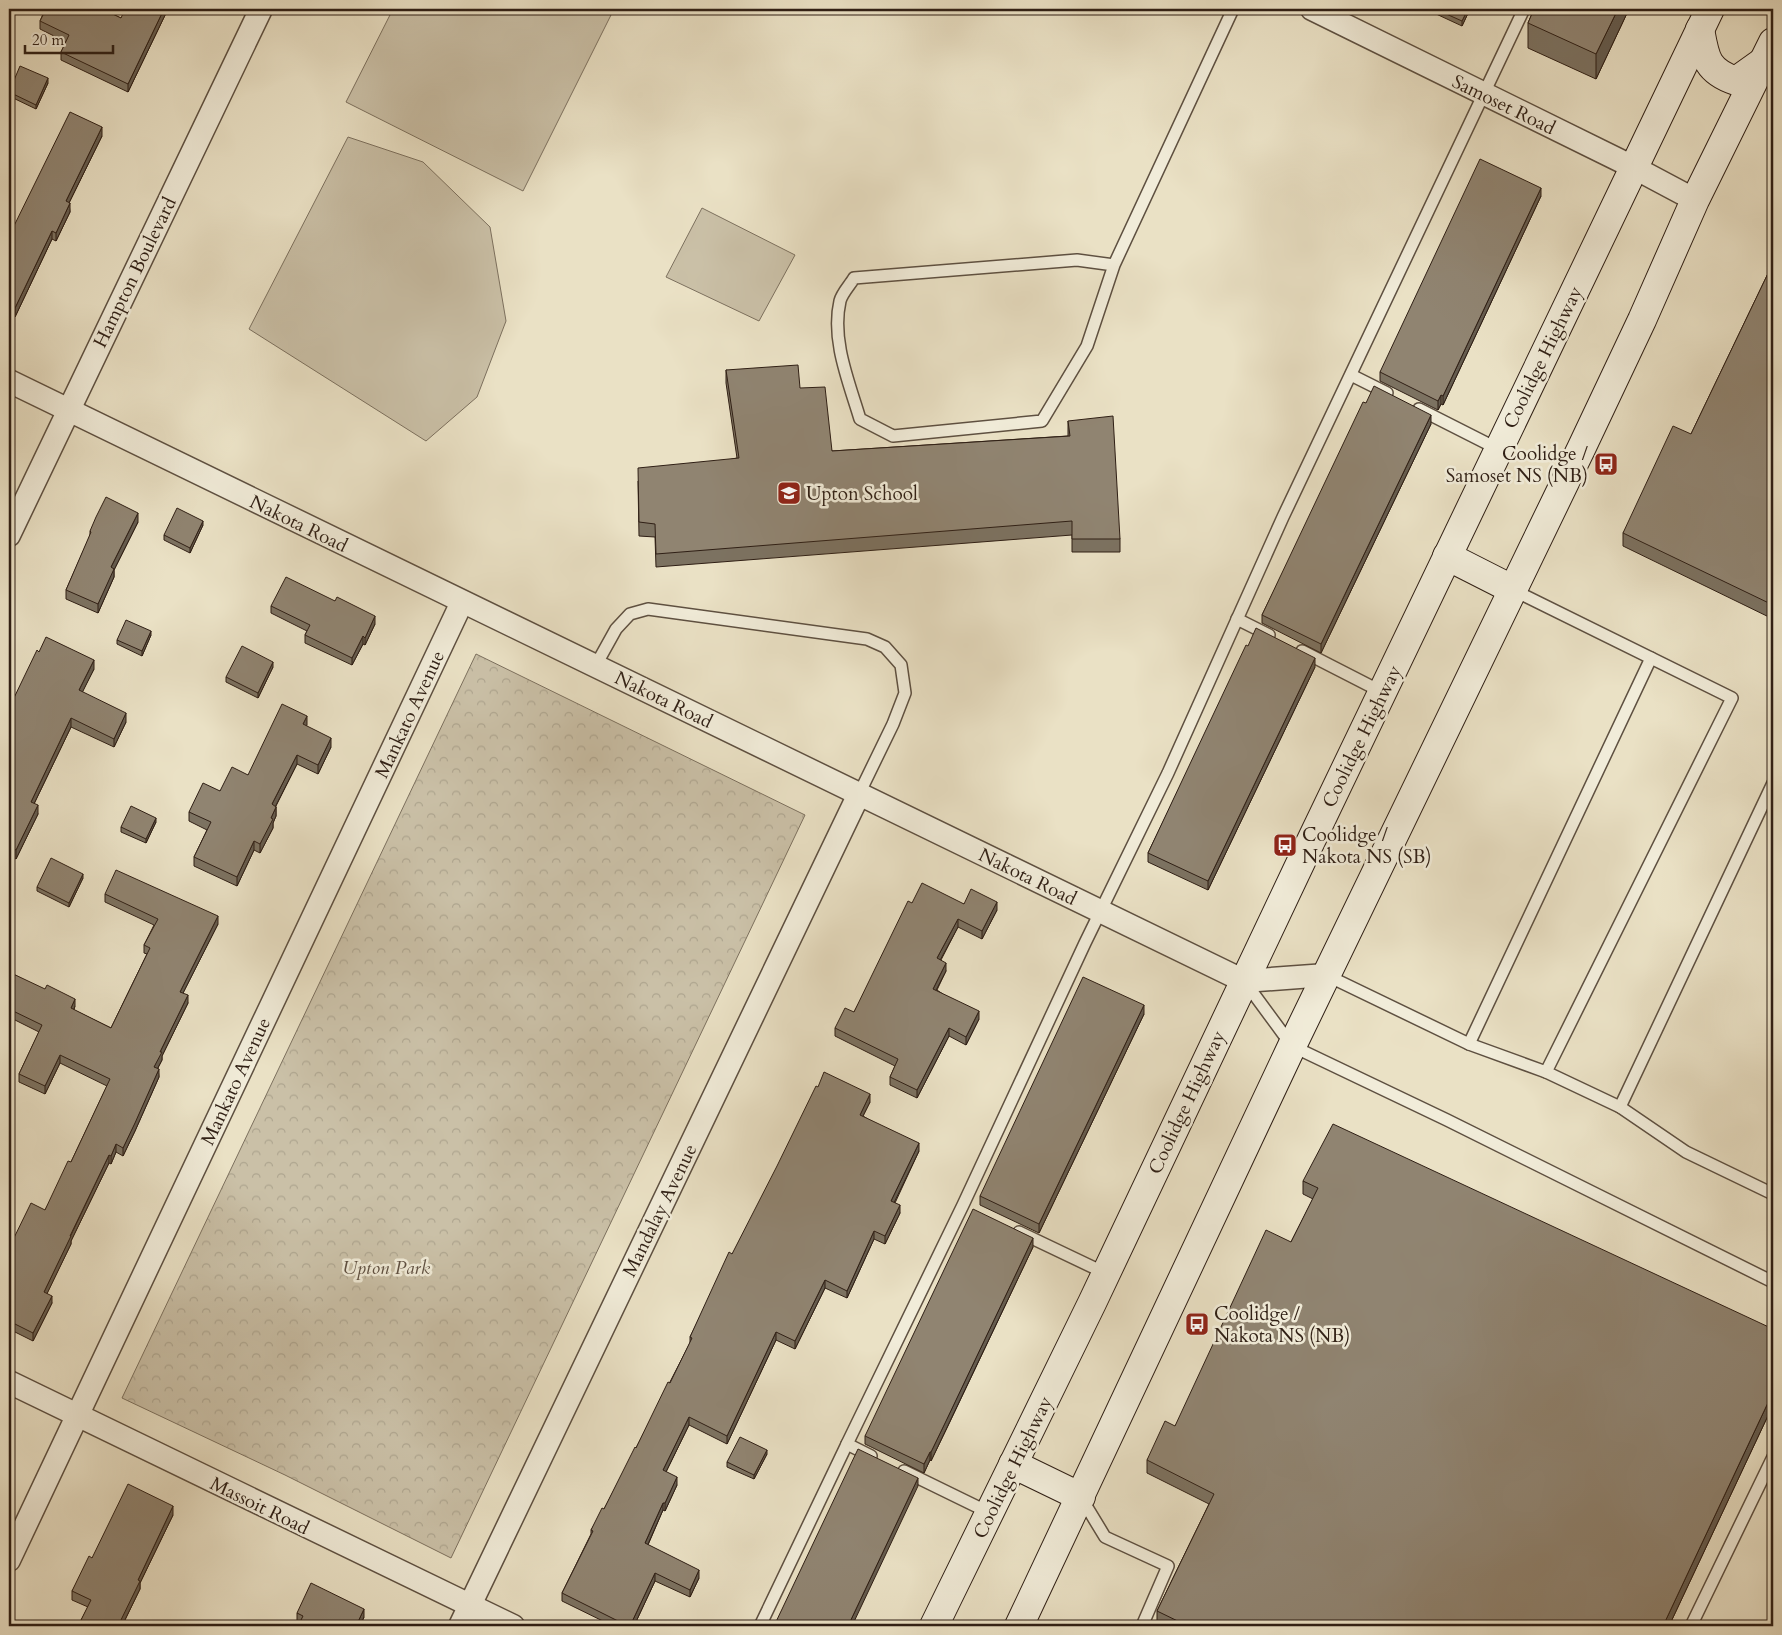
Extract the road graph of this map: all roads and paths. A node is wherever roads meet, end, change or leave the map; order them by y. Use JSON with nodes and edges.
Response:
{"nodes":[{"id":1,"x":261,"y":9,"type":"edge"},
{"id":2,"x":1233,"y":9,"type":"edge"},
{"id":3,"x":1312,"y":9,"type":"edge"},
{"id":4,"x":1524,"y":9,"type":"edge"},
{"id":5,"x":1705,"y":19,"type":"edge"},
{"id":6,"x":1769,"y":58,"type":"edge"},
{"id":7,"x":1483,"y":94,"type":"junction"},
{"id":8,"x":1633,"y":167,"type":"junction"},
{"id":9,"x":1695,"y":200,"type":"junction"},
{"id":10,"x":1114,"y":265,"type":"junction"},
{"id":11,"x":1350,"y":375,"type":"junction"},
{"id":12,"x":9,"y":380,"type":"edge"},
{"id":13,"x":1395,"y":397,"type":"edge"},
{"id":14,"x":1412,"y":406,"type":"edge"},
{"id":15,"x":68,"y":410,"type":"junction"},
{"id":16,"x":1498,"y":449,"type":"junction"},
{"id":17,"x":9,"y":535,"type":"edge"},
{"id":18,"x":1447,"y":556,"type":"junction"},
{"id":19,"x":1512,"y":589,"type":"junction"},
{"id":20,"x":462,"y":602,"type":"junction"},
{"id":21,"x":1237,"y":619,"type":"junction"},
{"id":22,"x":1651,"y":658,"type":"junction"},
{"id":23,"x":596,"y":665,"type":"junction"},
{"id":24,"x":1382,"y":692,"type":"junction"},
{"id":25,"x":1773,"y":783,"type":"edge"},
{"id":26,"x":859,"y":794,"type":"junction"},
{"id":27,"x":1102,"y":912,"type":"junction"},
{"id":28,"x":1326,"y":975,"type":"junction"},
{"id":29,"x":1244,"y":981,"type":"junction"},
{"id":30,"x":1469,"y":1044,"type":"junction"},
{"id":31,"x":1292,"y":1046,"type":"junction"},
{"id":32,"x":1546,"y":1072,"type":"junction"},
{"id":33,"x":1620,"y":1107,"type":"junction"},
{"id":34,"x":1773,"y":1194,"type":"edge"},
{"id":35,"x":1006,"y":1226,"type":"edge"},
{"id":36,"x":1105,"y":1273,"type":"junction"},
{"id":37,"x":1773,"y":1282,"type":"edge"},
{"id":38,"x":9,"y":1382,"type":"edge"},
{"id":39,"x":77,"y":1416,"type":"junction"},
{"id":40,"x":847,"y":1444,"type":"junction"},
{"id":41,"x":1773,"y":1457,"type":"edge"},
{"id":42,"x":880,"y":1460,"type":"edge"},
{"id":43,"x":1013,"y":1464,"type":"junction"},
{"id":44,"x":897,"y":1468,"type":"edge"},
{"id":45,"x":1081,"y":1497,"type":"junction"},
{"id":46,"x":990,"y":1512,"type":"junction"},
{"id":47,"x":9,"y":1560,"type":"edge"},
{"id":48,"x":469,"y":1606,"type":"junction"},
{"id":49,"x":460,"y":1626,"type":"edge"},
{"id":50,"x":513,"y":1626,"type":"edge"},
{"id":51,"x":760,"y":1626,"type":"edge"},
{"id":52,"x":934,"y":1626,"type":"edge"},
{"id":53,"x":1019,"y":1626,"type":"edge"},
{"id":54,"x":1142,"y":1626,"type":"edge"},
{"id":55,"x":1691,"y":1626,"type":"edge"}],
"edges":[{"from":1,"to":15,"type":"street","name":"Hampton Boulevard"},
{"from":2,"to":10,"type":"lane"},
{"from":3,"to":7,"type":"street","name":"Samoset Road"},
{"from":4,"to":7,"type":"lane"},
{"from":5,"to":6,"type":"main road"},
{"from":5,"to":8,"type":"main road","name":"Coolidge Highway"},
{"from":6,"to":9,"type":"main road"},
{"from":7,"to":8,"type":"street","name":"Samoset Road"},
{"from":7,"to":11,"type":"lane"},
{"from":8,"to":9,"type":"street","name":"Samoset Road"},
{"from":8,"to":16,"type":"main road","name":"Coolidge Highway"},
{"from":9,"to":19,"type":"main road"},
{"from":10,"to":10,"type":"lane"},
{"from":11,"to":13,"type":"lane"},
{"from":11,"to":21,"type":"lane"},
{"from":12,"to":15,"type":"street","name":"Nakota Road"},
{"from":14,"to":16,"type":"lane"},
{"from":15,"to":17,"type":"street","name":"Hampton Boulevard"},
{"from":15,"to":20,"type":"street","name":"Nakota Road"},
{"from":16,"to":18,"type":"main road","name":"Coolidge Highway"},
{"from":18,"to":19,"type":"main road"},
{"from":18,"to":24,"type":"main road","name":"Coolidge Highway"},
{"from":19,"to":22,"type":"lane"},
{"from":19,"to":28,"type":"main road"},
{"from":20,"to":23,"type":"street","name":"Nakota Road"},
{"from":20,"to":39,"type":"street","name":"Mankato Avenue"},
{"from":21,"to":24,"type":"lane"},
{"from":21,"to":27,"type":"lane"},
{"from":22,"to":30,"type":"lane"},
{"from":22,"to":32,"type":"lane"},
{"from":23,"to":26,"type":"street","name":"Nakota Road"},
{"from":23,"to":26,"type":"lane"},
{"from":24,"to":29,"type":"main road","name":"Coolidge Highway"},
{"from":25,"to":33,"type":"lane"},
{"from":26,"to":27,"type":"street","name":"Nakota Road"},
{"from":26,"to":48,"type":"street","name":"Mandalay Avenue"},
{"from":27,"to":29,"type":"street","name":"Nakota Road"},
{"from":27,"to":40,"type":"lane"},
{"from":28,"to":29,"type":"street"},
{"from":28,"to":30,"type":"lane"},
{"from":28,"to":31,"type":"main road"},
{"from":29,"to":31,"type":"lane"},
{"from":29,"to":36,"type":"main road","name":"Coolidge Highway"},
{"from":30,"to":32,"type":"lane"},
{"from":31,"to":37,"type":"lane"},
{"from":31,"to":45,"type":"main road"},
{"from":32,"to":33,"type":"lane"},
{"from":33,"to":34,"type":"lane"},
{"from":35,"to":36,"type":"lane"},
{"from":36,"to":43,"type":"main road","name":"Coolidge Highway"},
{"from":38,"to":39,"type":"street","name":"Massoit Road"},
{"from":39,"to":47,"type":"street","name":"Mankato Avenue"},
{"from":39,"to":48,"type":"street","name":"Massoit Road"},
{"from":40,"to":42,"type":"lane"},
{"from":40,"to":51,"type":"lane"},
{"from":41,"to":55,"type":"lane"},
{"from":43,"to":45,"type":"main road"},
{"from":43,"to":46,"type":"main road","name":"Coolidge Highway"},
{"from":44,"to":46,"type":"lane"},
{"from":45,"to":53,"type":"main road"},
{"from":45,"to":54,"type":"lane"},
{"from":46,"to":52,"type":"main road","name":"Coolidge Highway"},
{"from":48,"to":49,"type":"street","name":"Mandalay Avenue"},
{"from":48,"to":50,"type":"street","name":"Massoit Road"}]}
